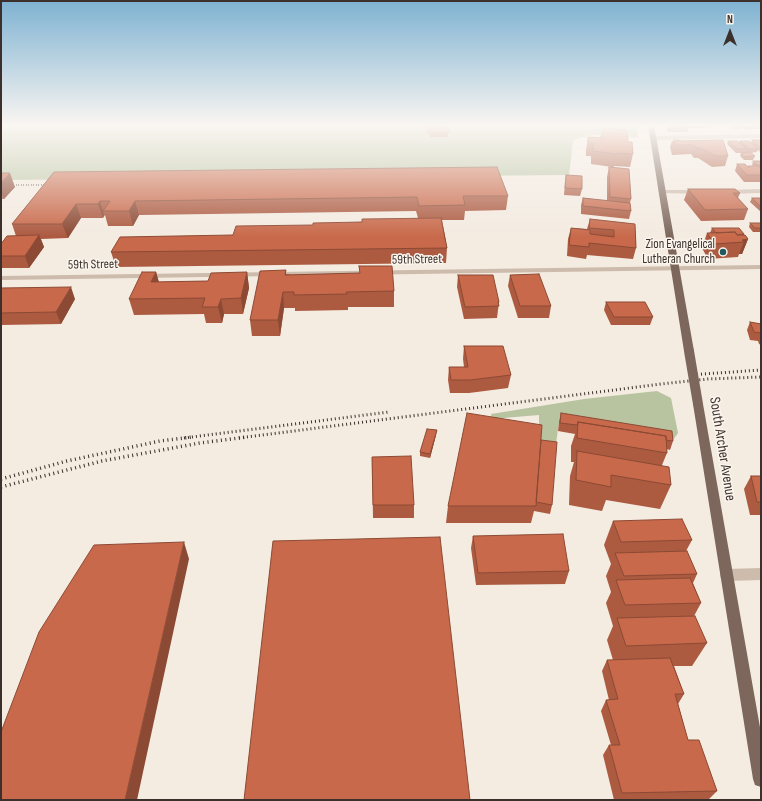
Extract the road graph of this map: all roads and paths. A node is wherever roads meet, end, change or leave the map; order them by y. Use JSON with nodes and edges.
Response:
{"nodes":[{"id":1,"x":658,"y":162,"type":"edge"},
{"id":2,"x":761,"y":191,"type":"edge"},
{"id":3,"x":663,"y":192,"type":"junction"},
{"id":4,"x":709,"y":192,"type":"edge"},
{"id":5,"x":716,"y":192,"type":"edge"},
{"id":6,"x":761,"y":267,"type":"edge"},
{"id":7,"x":676,"y":268,"type":"junction"},
{"id":8,"x":1,"y":278,"type":"edge"},
{"id":9,"x":726,"y":574,"type":"junction"},
{"id":10,"x":761,"y":574,"type":"edge"},
{"id":11,"x":761,"y":779,"type":"edge"}],
"edges":[{"from":1,"to":3,"type":"main road","name":"South Archer Avenue"},
{"from":2,"to":5,"type":"street"},
{"from":3,"to":4,"type":"street"},
{"from":3,"to":7,"type":"main road","name":"South Archer Avenue"},
{"from":6,"to":7,"type":"street","name":"59th Street"},
{"from":7,"to":8,"type":"street","name":"59th Street"},
{"from":7,"to":9,"type":"main road","name":"South Archer Avenue","bridge":true},
{"from":9,"to":10,"type":"street"},
{"from":9,"to":11,"type":"main road","name":"South Archer Avenue"}]}
